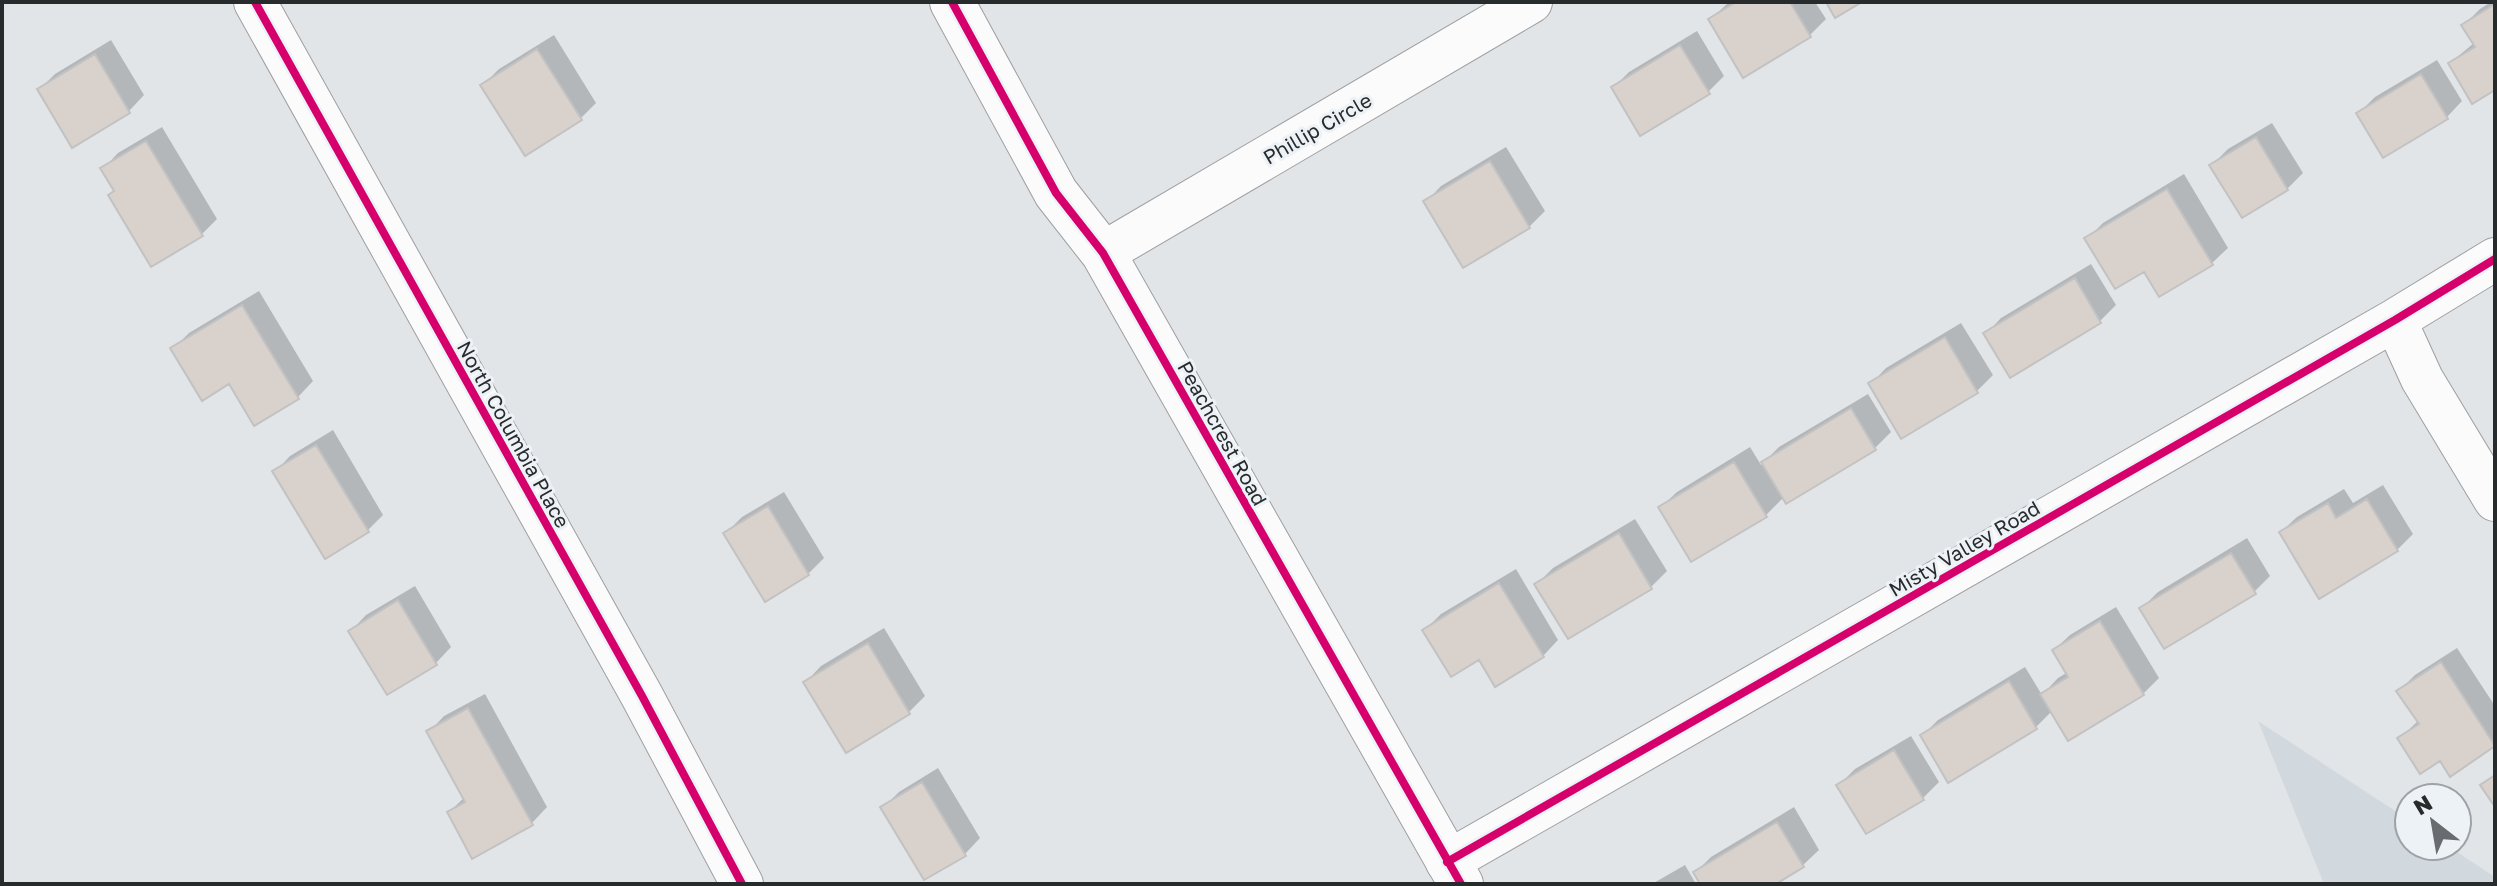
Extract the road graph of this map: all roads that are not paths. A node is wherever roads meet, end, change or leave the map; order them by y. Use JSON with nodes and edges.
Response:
{"nodes":[{"id":1,"x":255,"y":2,"type":"edge"},
{"id":2,"x":952,"y":2,"type":"edge"},
{"id":3,"x":1531,"y":2,"type":"edge"},
{"id":4,"x":1103,"y":253,"type":"junction"},
{"id":5,"x":2495,"y":259,"type":"edge"},
{"id":6,"x":2395,"y":320,"type":"junction"},
{"id":7,"x":2495,"y":500,"type":"edge"},
{"id":8,"x":1454,"y":873,"type":"edge"},
{"id":9,"x":742,"y":884,"type":"edge"}],
"edges":[{"from":1,"to":9,"type":"street","name":"North Columbia Place"},
{"from":2,"to":4,"type":"street","name":"Peachcrest Road"},
{"from":3,"to":4,"type":"street","name":"Phillip Circle"},
{"from":4,"to":8,"type":"street","name":"Peachcrest Road"},
{"from":5,"to":6,"type":"street","name":"Misty Valley Road"},
{"from":6,"to":7,"type":"street"},
{"from":6,"to":8,"type":"street","name":"Misty Valley Road"}]}
